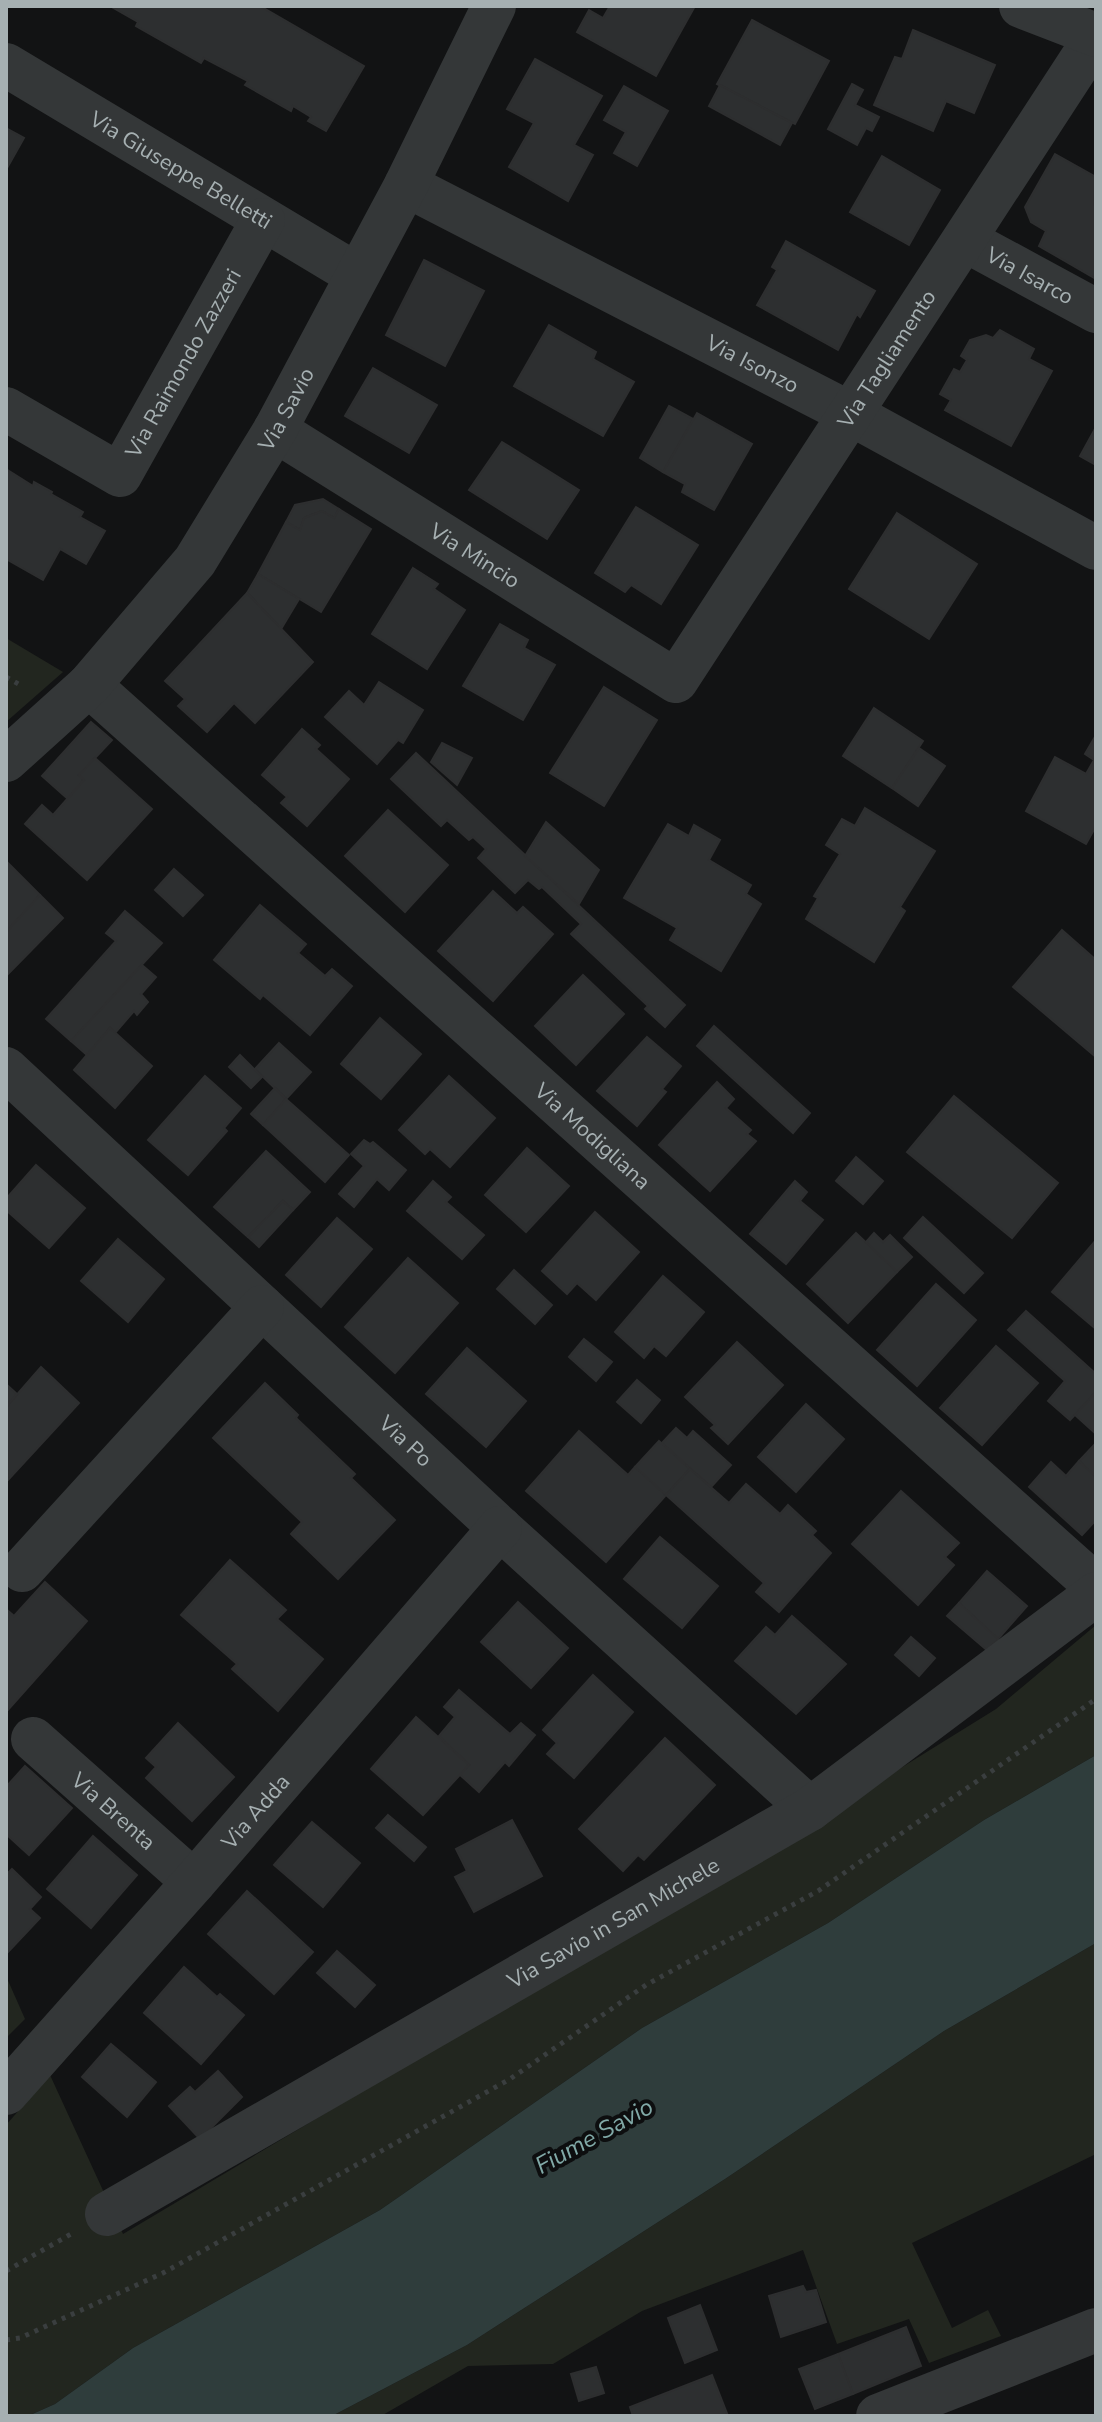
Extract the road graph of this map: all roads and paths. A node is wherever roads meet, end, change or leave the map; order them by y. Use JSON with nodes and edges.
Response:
{"nodes":[{"id":1,"x":494,"y":6,"type":"edge"},
{"id":2,"x":1021,"y":6,"type":"edge"},
{"id":3,"x":1096,"y":36,"type":"edge"},
{"id":4,"x":6,"y":65,"type":"edge"},
{"id":5,"x":406,"y":185,"type":"junction"},
{"id":6,"x":263,"y":220,"type":"junction"},
{"id":7,"x":965,"y":240,"type":"junction"},
{"id":8,"x":357,"y":275,"type":"junction"},
{"id":9,"x":1096,"y":311,"type":"edge"},
{"id":10,"x":6,"y":409,"type":"edge"},
{"id":11,"x":851,"y":414,"type":"junction"},
{"id":12,"x":275,"y":430,"type":"junction"},
{"id":13,"x":1096,"y":548,"type":"edge"},
{"id":14,"x":676,"y":681,"type":"joint"},
{"id":15,"x":89,"y":685,"type":"junction"},
{"id":16,"x":6,"y":760,"type":"edge"},
{"id":17,"x":9,"y":1078,"type":"edge"},
{"id":18,"x":262,"y":1307,"type":"junction"},
{"id":19,"x":500,"y":1528,"type":"junction"},
{"id":20,"x":22,"y":1570,"type":"dead end"},
{"id":21,"x":1096,"y":1586,"type":"edge"},
{"id":22,"x":1096,"y":1594,"type":"edge"},
{"id":23,"x":1096,"y":1699,"type":"edge"},
{"id":24,"x":33,"y":1739,"type":"dead end"},
{"id":25,"x":810,"y":1809,"type":"junction"},
{"id":26,"x":194,"y":1882,"type":"junction"},
{"id":27,"x":6,"y":2093,"type":"edge"},
{"id":28,"x":107,"y":2214,"type":"joint"},
{"id":29,"x":6,"y":2271,"type":"edge"},
{"id":30,"x":1096,"y":2330,"type":"edge"},
{"id":31,"x":6,"y":2340,"type":"edge"},
{"id":32,"x":878,"y":2416,"type":"edge"}],
"edges":[{"from":1,"to":5,"type":"street","name":"Via Savio"},
{"from":2,"to":3,"type":"street"},
{"from":3,"to":7,"type":"street","name":"Via Tagliamento"},
{"from":4,"to":6,"type":"street","name":"Via Giuseppe Belletti"},
{"from":5,"to":8,"type":"street","name":"Via Savio"},
{"from":5,"to":11,"type":"street","name":"Via Isonzo"},
{"from":6,"to":8,"type":"street","name":"Via Giuseppe Belletti"},
{"from":6,"to":10,"type":"street","name":"Via Raimondo Zazzeri"},
{"from":7,"to":9,"type":"street","name":"Via Isarco"},
{"from":7,"to":11,"type":"street","name":"Via Tagliamento"},
{"from":8,"to":12,"type":"street","name":"Via Savio"},
{"from":11,"to":13,"type":"street","name":"Via Isonzo"},
{"from":11,"to":14,"type":"street","name":"Via Tagliamento"},
{"from":12,"to":14,"type":"street","name":"Via Mincio"},
{"from":12,"to":15,"type":"street","name":"Via Savio"},
{"from":15,"to":16,"type":"street","name":"Via Savio"},
{"from":15,"to":21,"type":"street","name":"Via Modigliana"},
{"from":17,"to":18,"type":"street","name":"Via Po"},
{"from":18,"to":19,"type":"street","name":"Via Po"},
{"from":18,"to":20,"type":"street"},
{"from":19,"to":25,"type":"street","name":"Via Po"},
{"from":19,"to":26,"type":"street","name":"Via Adda"},
{"from":22,"to":25,"type":"street","name":"Via Savio in San Michele"},
{"from":23,"to":31,"type":"path"},
{"from":24,"to":26,"type":"street","name":"Via Brenta"},
{"from":25,"to":28,"type":"street","name":"Via Savio in San Michele"},
{"from":26,"to":27,"type":"street","name":"Via Adda"},
{"from":28,"to":29,"type":"path"},
{"from":30,"to":32,"type":"street"}]}
